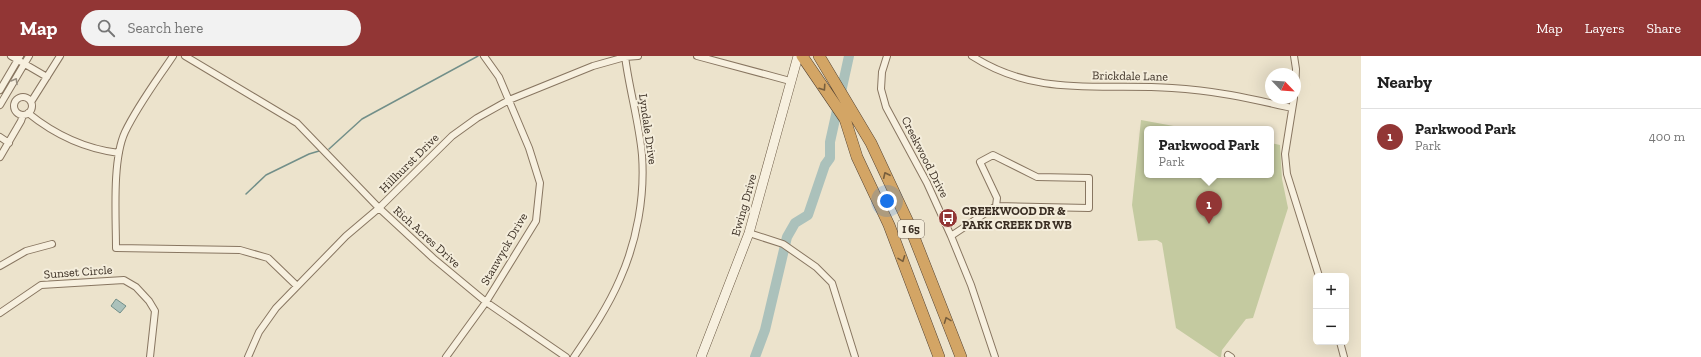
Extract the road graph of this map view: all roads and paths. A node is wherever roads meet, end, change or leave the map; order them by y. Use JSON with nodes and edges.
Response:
{"nodes":[{"id":1,"x":11,"y":56,"type":"edge"},
{"id":2,"x":29,"y":56,"type":"edge"},
{"id":3,"x":60,"y":56,"type":"edge"},
{"id":4,"x":173,"y":56,"type":"edge"},
{"id":5,"x":185,"y":56,"type":"edge"},
{"id":6,"x":484,"y":56,"type":"edge"},
{"id":7,"x":638,"y":56,"type":"edge"},
{"id":8,"x":697,"y":56,"type":"edge"},
{"id":9,"x":798,"y":56,"type":"edge"},
{"id":10,"x":802,"y":56,"type":"edge"},
{"id":11,"x":819,"y":56,"type":"edge"},
{"id":12,"x":887,"y":56,"type":"edge"},
{"id":13,"x":972,"y":56,"type":"edge"},
{"id":14,"x":1294,"y":56,"type":"edge"},
{"id":15,"x":625,"y":57,"type":"edge"},
{"id":16,"x":19,"y":58,"type":"edge"},
{"id":17,"x":25,"y":64,"type":"junction"},
{"id":18,"x":1296,"y":68,"type":"edge"},
{"id":19,"x":47,"y":77,"type":"junction"},
{"id":20,"x":790,"y":81,"type":"junction"},
{"id":21,"x":0,"y":90,"type":"edge"},
{"id":22,"x":509,"y":100,"type":"junction"},
{"id":23,"x":31,"y":102,"type":"junction"},
{"id":24,"x":1293,"y":104,"type":"edge"},
{"id":25,"x":0,"y":106,"type":"edge"},
{"id":26,"x":1292,"y":108,"type":"junction"},
{"id":27,"x":25,"y":114,"type":"junction"},
{"id":28,"x":0,"y":137,"type":"edge"},
{"id":29,"x":9,"y":142,"type":"junction"},
{"id":30,"x":120,"y":153,"type":"junction"},
{"id":31,"x":0,"y":157,"type":"edge"},
{"id":32,"x":996,"y":206,"type":"junction"},
{"id":33,"x":379,"y":208,"type":"junction"},
{"id":34,"x":749,"y":233,"type":"junction"},
{"id":35,"x":950,"y":236,"type":"junction"},
{"id":36,"x":52,"y":244,"type":"dead end"},
{"id":37,"x":0,"y":266,"type":"edge"},
{"id":38,"x":1318,"y":273,"type":"edge"},
{"id":39,"x":297,"y":286,"type":"junction"},
{"id":40,"x":486,"y":302,"type":"junction"},
{"id":41,"x":0,"y":313,"type":"edge"},
{"id":42,"x":1341,"y":345,"type":"edge"},
{"id":43,"x":150,"y":357,"type":"edge"},
{"id":44,"x":248,"y":357,"type":"edge"},
{"id":45,"x":446,"y":357,"type":"edge"},
{"id":46,"x":566,"y":357,"type":"edge"},
{"id":47,"x":574,"y":357,"type":"edge"},
{"id":48,"x":701,"y":357,"type":"edge"},
{"id":49,"x":855,"y":357,"type":"edge"},
{"id":50,"x":939,"y":357,"type":"edge"},
{"id":51,"x":961,"y":357,"type":"edge"},
{"id":52,"x":995,"y":357,"type":"edge"},
{"id":53,"x":1344,"y":357,"type":"edge"}],
"edges":[{"from":1,"to":16,"type":"street"},
{"from":2,"to":17,"type":"street"},
{"from":3,"to":19,"type":"street"},
{"from":4,"to":30,"type":"street"},
{"from":5,"to":33,"type":"street","name":"Rich Acres Drive"},
{"from":6,"to":22,"type":"street","name":"Stanwyck Drive"},
{"from":7,"to":15,"type":"street","name":"Hillhurst Drive"},
{"from":8,"to":20,"type":"street"},
{"from":9,"to":20,"type":"main road","name":"Ewing Drive"},
{"from":10,"to":50,"type":"highway","number":"I 65","one_way":true},
{"from":51,"to":11,"type":"highway","number":"I 65","one_way":true},
{"from":12,"to":35,"type":"street","name":"Creekwood Drive"},
{"from":13,"to":26,"type":"street","name":"Brickdale Lane"},
{"from":14,"to":18,"type":"street"},
{"from":15,"to":22,"type":"street","name":"Hillhurst Drive"},
{"from":15,"to":47,"type":"street","name":"Lyndale Drive"},
{"from":16,"to":17,"type":"street"},
{"from":16,"to":21,"type":"street"},
{"from":17,"to":19,"type":"street"},
{"from":25,"to":17,"type":"street","one_way":true},
{"from":19,"to":23,"type":"street"},
{"from":20,"to":34,"type":"main road","name":"Ewing Drive"},
{"from":22,"to":33,"type":"street","name":"Hillhurst Drive"},
{"from":22,"to":40,"type":"street","name":"Stanwyck Drive"},
{"from":23,"to":27,"type":"street"},
{"from":23,"to":27,"type":"street"},
{"from":24,"to":26,"type":"street"},
{"from":26,"to":38,"type":"street"},
{"from":27,"to":29,"type":"street"},
{"from":27,"to":30,"type":"street"},
{"from":28,"to":29,"type":"street"},
{"from":29,"to":31,"type":"street"},
{"from":30,"to":39,"type":"street"},
{"from":32,"to":32,"type":"street"},
{"from":32,"to":35,"type":"street"},
{"from":33,"to":39,"type":"street","name":"Hillhurst Drive"},
{"from":33,"to":40,"type":"street","name":"Rich Acres Drive"},
{"from":34,"to":48,"type":"main road","name":"Ewing Drive"},
{"from":34,"to":49,"type":"street"},
{"from":35,"to":52,"type":"street","name":"Creekwood Drive"},
{"from":36,"to":37,"type":"street"},
{"from":39,"to":44,"type":"street","name":"Hillhurst Drive"},
{"from":40,"to":45,"type":"street","name":"Stanwyck Drive"},
{"from":40,"to":46,"type":"street","name":"Rich Acres Drive"},
{"from":41,"to":43,"type":"street","name":"Sunset Circle"},
{"from":42,"to":53,"type":"street"}]}
